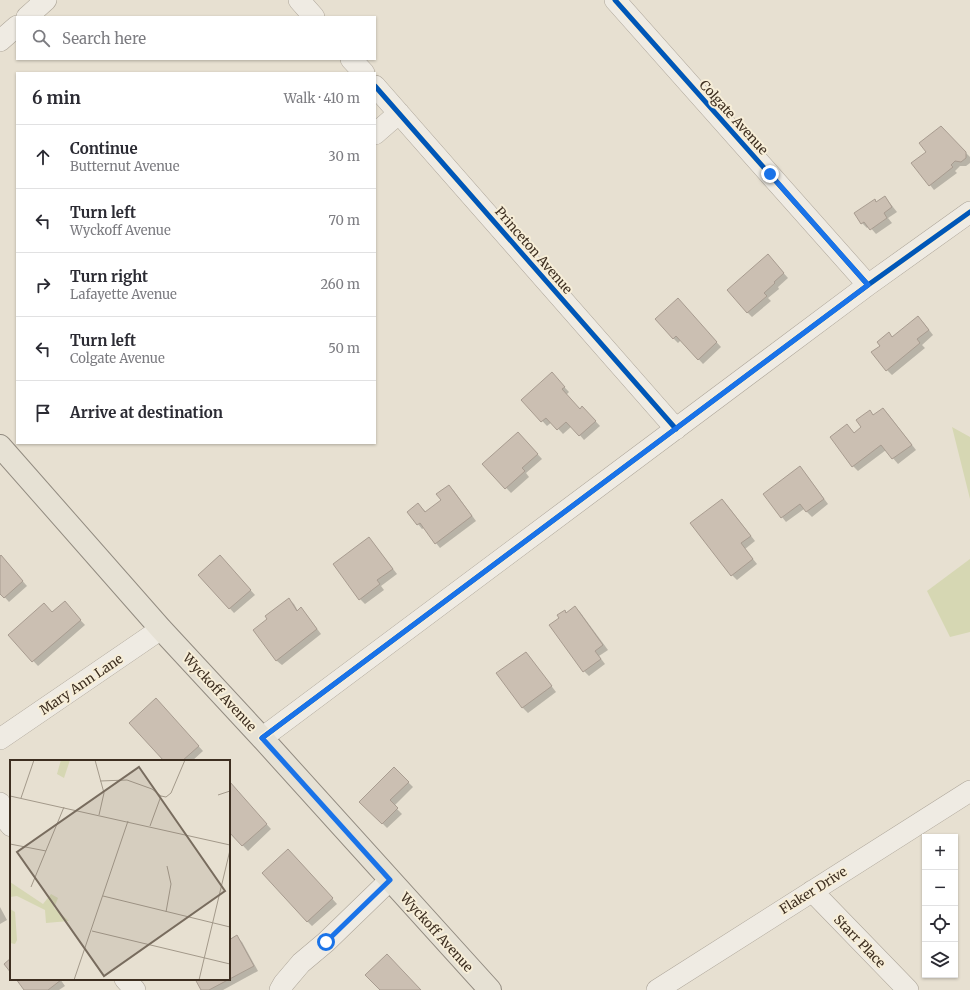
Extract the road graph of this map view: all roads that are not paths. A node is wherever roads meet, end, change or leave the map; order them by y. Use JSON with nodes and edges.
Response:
{"nodes":[{"id":1,"x":46,"y":0,"type":"edge"},
{"id":2,"x":300,"y":0,"type":"edge"},
{"id":3,"x":616,"y":0,"type":"edge"},
{"id":4,"x":28,"y":16,"type":"edge"},
{"id":5,"x":313,"y":16,"type":"edge"},
{"id":6,"x":16,"y":27,"type":"edge"},
{"id":7,"x":0,"y":41,"type":"edge"},
{"id":8,"x":352,"y":60,"type":"edge"},
{"id":9,"x":363,"y":72,"type":"edge"},
{"id":10,"x":376,"y":87,"type":"edge"},
{"id":11,"x":399,"y":113,"type":"junction"},
{"id":12,"x":376,"y":133,"type":"edge"},
{"id":13,"x":970,"y":212,"type":"edge"},
{"id":14,"x":868,"y":285,"type":"junction"},
{"id":15,"x":676,"y":429,"type":"junction"},
{"id":16,"x":0,"y":446,"type":"edge"},
{"id":17,"x":162,"y":629,"type":"junction"},
{"id":18,"x":262,"y":738,"type":"junction"},
{"id":19,"x":0,"y":739,"type":"edge"},
{"id":20,"x":970,"y":791,"type":"edge"},
{"id":21,"x":0,"y":803,"type":"edge"},
{"id":22,"x":10,"y":825,"type":"edge"},
{"id":23,"x":390,"y":880,"type":"junction"},
{"id":24,"x":812,"y":891,"type":"junction"},
{"id":25,"x":126,"y":980,"type":"edge"},
{"id":26,"x":135,"y":990,"type":"edge"},
{"id":27,"x":280,"y":990,"type":"edge"},
{"id":28,"x":490,"y":990,"type":"edge"},
{"id":29,"x":657,"y":990,"type":"edge"},
{"id":30,"x":908,"y":990,"type":"edge"}],
"edges":[{"from":1,"to":4,"type":"street"},
{"from":2,"to":5,"type":"street"},
{"from":3,"to":14,"type":"street","name":"Colgate Avenue"},
{"from":6,"to":7,"type":"street"},
{"from":8,"to":9,"type":"street"},
{"from":10,"to":11,"type":"street","name":"Princeton Avenue"},
{"from":11,"to":12,"type":"street"},
{"from":11,"to":15,"type":"street","name":"Princeton Avenue"},
{"from":13,"to":14,"type":"street"},
{"from":14,"to":15,"type":"street"},
{"from":15,"to":18,"type":"street"},
{"from":16,"to":17,"type":"main road","name":"Wyckoff Avenue"},
{"from":17,"to":18,"type":"main road","name":"Wyckoff Avenue"},
{"from":17,"to":19,"type":"street","name":"Mary Ann Lane"},
{"from":18,"to":23,"type":"main road","name":"Wyckoff Avenue"},
{"from":20,"to":24,"type":"street","name":"Flaker Drive"},
{"from":21,"to":22,"type":"street"},
{"from":23,"to":27,"type":"street"},
{"from":23,"to":28,"type":"main road","name":"Wyckoff Avenue"},
{"from":24,"to":29,"type":"street","name":"Flaker Drive"},
{"from":24,"to":30,"type":"street","name":"Starr Place"},
{"from":25,"to":26,"type":"street"}]}
